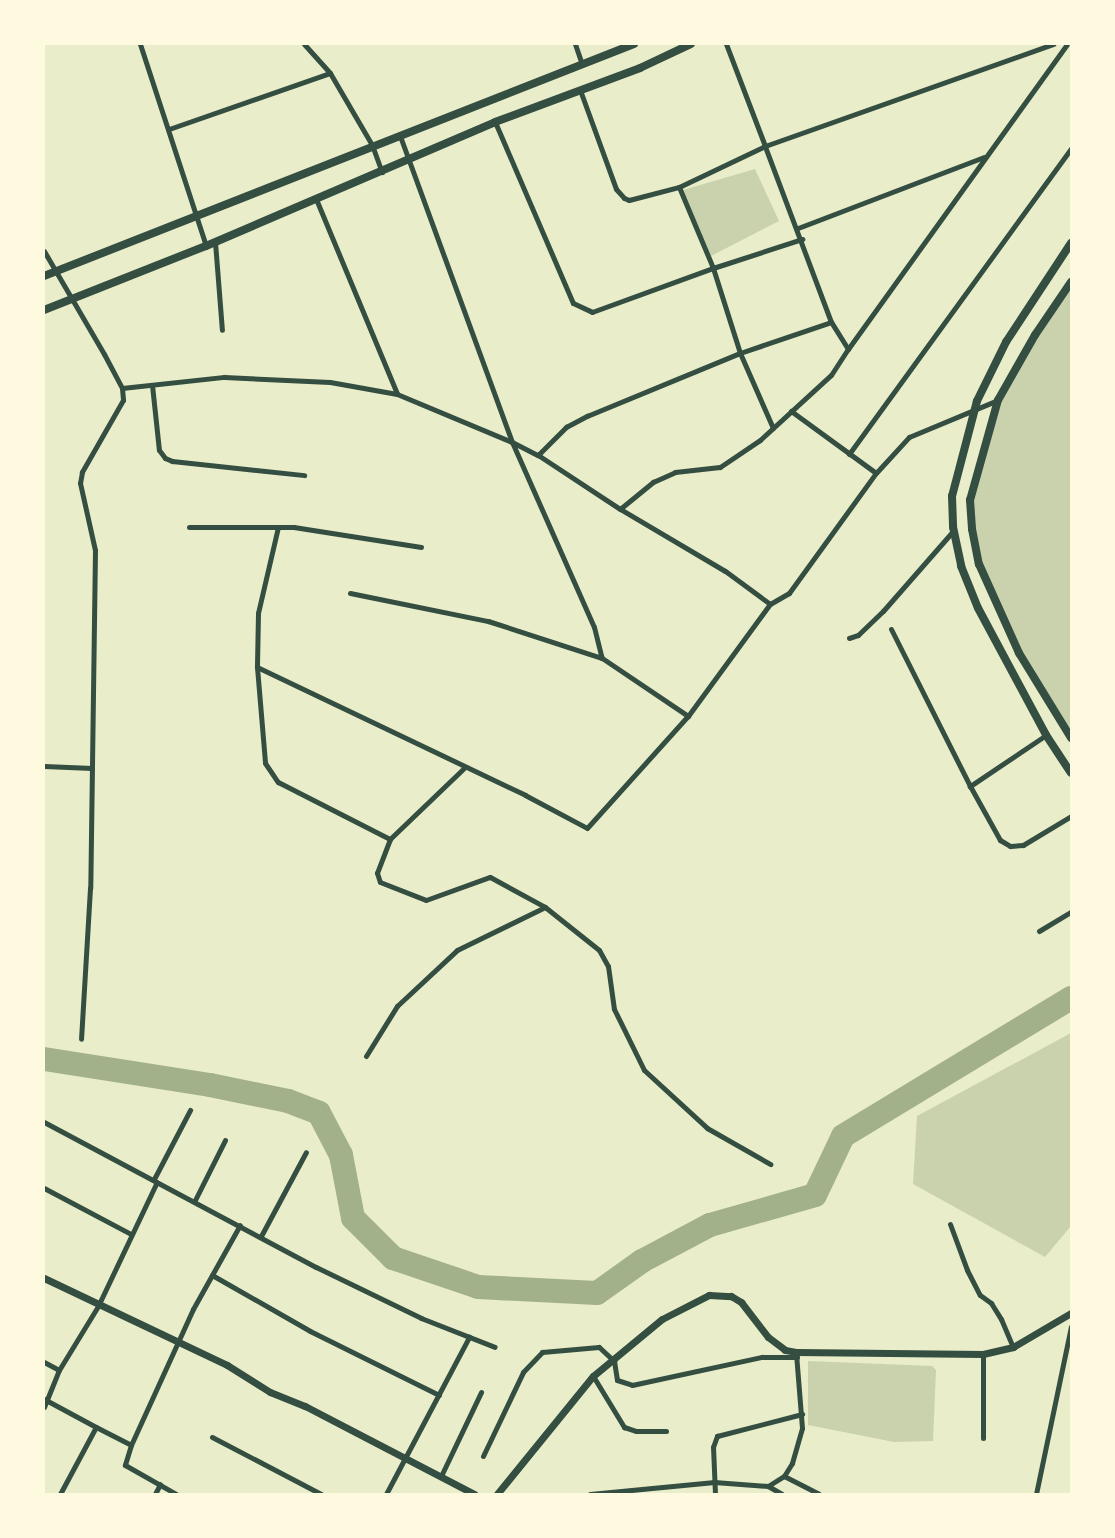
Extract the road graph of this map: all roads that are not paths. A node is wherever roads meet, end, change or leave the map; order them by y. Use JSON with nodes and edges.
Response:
{"nodes":[{"id":1,"x":140,"y":44,"type":"edge"},
{"id":2,"x":575,"y":44,"type":"edge"},
{"id":3,"x":634,"y":44,"type":"edge"},
{"id":4,"x":691,"y":44,"type":"edge"},
{"id":5,"x":726,"y":44,"type":"edge"},
{"id":6,"x":1053,"y":44,"type":"edge"},
{"id":7,"x":1067,"y":44,"type":"edge"},
{"id":8,"x":309,"y":45,"type":"edge"},
{"id":9,"x":582,"y":64,"type":"junction"},
{"id":10,"x":330,"y":73,"type":"junction"},
{"id":11,"x":580,"y":89,"type":"junction"},
{"id":12,"x":495,"y":122,"type":"junction"},
{"id":13,"x":169,"y":129,"type":"junction"},
{"id":14,"x":400,"y":136,"type":"junction"},
{"id":15,"x":372,"y":145,"type":"junction"},
{"id":16,"x":765,"y":146,"type":"junction"},
{"id":17,"x":1071,"y":148,"type":"edge"},
{"id":18,"x":985,"y":156,"type":"junction"},
{"id":19,"x":409,"y":160,"type":"junction"},
{"id":20,"x":382,"y":172,"type":"junction"},
{"id":21,"x":679,"y":187,"type":"junction"},
{"id":22,"x":316,"y":200,"type":"junction"},
{"id":23,"x":195,"y":218,"type":"junction"},
{"id":24,"x":798,"y":228,"type":"junction"},
{"id":25,"x":802,"y":239,"type":"junction"},
{"id":26,"x":215,"y":242,"type":"junction"},
{"id":27,"x":1071,"y":243,"type":"edge"},
{"id":28,"x":206,"y":246,"type":"junction"},
{"id":29,"x":44,"y":251,"type":"edge"},
{"id":30,"x":713,"y":268,"type":"junction"},
{"id":31,"x":54,"y":272,"type":"junction"},
{"id":32,"x":44,"y":276,"type":"edge"},
{"id":33,"x":1071,"y":282,"type":"edge"},
{"id":34,"x":74,"y":298,"type":"junction"},
{"id":35,"x":44,"y":310,"type":"edge"},
{"id":36,"x":831,"y":322,"type":"junction"},
{"id":37,"x":222,"y":330,"type":"dead end"},
{"id":38,"x":848,"y":349,"type":"junction"},
{"id":39,"x":740,"y":353,"type":"junction"},
{"id":40,"x":152,"y":385,"type":"junction"},
{"id":41,"x":122,"y":388,"type":"junction"},
{"id":42,"x":397,"y":394,"type":"junction"},
{"id":43,"x":998,"y":400,"type":"junction"},
{"id":44,"x":974,"y":411,"type":"junction"},
{"id":45,"x":792,"y":412,"type":"junction"},
{"id":46,"x":773,"y":428,"type":"junction"},
{"id":47,"x":512,"y":442,"type":"junction"},
{"id":48,"x":849,"y":454,"type":"junction"},
{"id":49,"x":538,"y":455,"type":"junction"},
{"id":50,"x":876,"y":473,"type":"junction"},
{"id":51,"x":304,"y":475,"type":"dead end"},
{"id":52,"x":620,"y":509,"type":"junction"},
{"id":53,"x":189,"y":527,"type":"dead end"},
{"id":54,"x":278,"y":527,"type":"junction"},
{"id":55,"x":954,"y":530,"type":"junction"},
{"id":56,"x":421,"y":547,"type":"dead end"},
{"id":57,"x":350,"y":593,"type":"dead end"},
{"id":58,"x":770,"y":604,"type":"junction"},
{"id":59,"x":892,"y":629,"type":"dead end"},
{"id":60,"x":849,"y":638,"type":"dead end"},
{"id":61,"x":602,"y":658,"type":"junction"},
{"id":62,"x":257,"y":668,"type":"junction"},
{"id":63,"x":688,"y":716,"type":"junction"},
{"id":64,"x":1046,"y":734,"type":"junction"},
{"id":65,"x":1071,"y":738,"type":"edge"},
{"id":66,"x":44,"y":766,"type":"edge"},
{"id":67,"x":92,"y":768,"type":"junction"},
{"id":68,"x":464,"y":768,"type":"junction"},
{"id":69,"x":1071,"y":773,"type":"edge"},
{"id":70,"x":970,"y":786,"type":"junction"},
{"id":71,"x":1071,"y":816,"type":"edge"},
{"id":72,"x":390,"y":839,"type":"junction"},
{"id":73,"x":545,"y":908,"type":"junction"},
{"id":74,"x":1071,"y":912,"type":"edge"},
{"id":75,"x":1040,"y":932,"type":"dead end"},
{"id":76,"x":81,"y":1039,"type":"dead end"},
{"id":77,"x":366,"y":1056,"type":"dead end"},
{"id":78,"x":190,"y":1110,"type":"dead end"},
{"id":79,"x":44,"y":1122,"type":"edge"},
{"id":80,"x":225,"y":1140,"type":"dead end"},
{"id":81,"x":306,"y":1152,"type":"dead end"},
{"id":82,"x":770,"y":1164,"type":"dead end"},
{"id":83,"x":156,"y":1181,"type":"junction"},
{"id":84,"x":44,"y":1188,"type":"edge"},
{"id":85,"x":195,"y":1200,"type":"junction"},
{"id":86,"x":950,"y":1224,"type":"dead end"},
{"id":87,"x":240,"y":1225,"type":"junction"},
{"id":88,"x":132,"y":1234,"type":"junction"},
{"id":89,"x":261,"y":1236,"type":"junction"},
{"id":90,"x":212,"y":1275,"type":"junction"},
{"id":91,"x":44,"y":1278,"type":"edge"},
{"id":92,"x":98,"y":1306,"type":"junction"},
{"id":93,"x":1071,"y":1313,"type":"edge"},
{"id":94,"x":1071,"y":1327,"type":"edge"},
{"id":95,"x":469,"y":1337,"type":"junction"},
{"id":96,"x":178,"y":1344,"type":"junction"},
{"id":97,"x":495,"y":1347,"type":"dead end"},
{"id":98,"x":1013,"y":1347,"type":"junction"},
{"id":99,"x":796,"y":1354,"type":"junction"},
{"id":100,"x":983,"y":1354,"type":"junction"},
{"id":101,"x":614,"y":1361,"type":"junction"},
{"id":102,"x":44,"y":1362,"type":"edge"},
{"id":103,"x":59,"y":1370,"type":"junction"},
{"id":104,"x":593,"y":1376,"type":"junction"},
{"id":105,"x":482,"y":1392,"type":"dead end"},
{"id":106,"x":439,"y":1395,"type":"junction"},
{"id":107,"x":45,"y":1400,"type":"edge"},
{"id":108,"x":44,"y":1407,"type":"edge"},
{"id":109,"x":802,"y":1414,"type":"junction"},
{"id":110,"x":96,"y":1427,"type":"junction"},
{"id":111,"x":666,"y":1431,"type":"dead end"},
{"id":112,"x":212,"y":1437,"type":"dead end"},
{"id":113,"x":983,"y":1438,"type":"dead end"},
{"id":114,"x":131,"y":1445,"type":"junction"},
{"id":115,"x":483,"y":1456,"type":"dead end"},
{"id":116,"x":404,"y":1460,"type":"junction"},
{"id":117,"x":441,"y":1476,"type":"junction"},
{"id":118,"x":784,"y":1476,"type":"junction"},
{"id":119,"x":714,"y":1482,"type":"junction"},
{"id":120,"x":160,"y":1484,"type":"junction"},
{"id":121,"x":768,"y":1486,"type":"junction"},
{"id":122,"x":60,"y":1494,"type":"edge"},
{"id":123,"x":155,"y":1494,"type":"edge"},
{"id":124,"x":176,"y":1494,"type":"edge"},
{"id":125,"x":321,"y":1494,"type":"edge"},
{"id":126,"x":386,"y":1494,"type":"edge"},
{"id":127,"x":474,"y":1494,"type":"edge"},
{"id":128,"x":497,"y":1494,"type":"edge"},
{"id":129,"x":590,"y":1494,"type":"edge"},
{"id":130,"x":714,"y":1494,"type":"edge"},
{"id":131,"x":782,"y":1494,"type":"edge"},
{"id":132,"x":819,"y":1494,"type":"edge"},
{"id":133,"x":1036,"y":1494,"type":"edge"}],
"edges":[{"from":1,"to":13,"type":"street"},
{"from":2,"to":9,"type":"street"},
{"from":3,"to":9,"type":"main road"},
{"from":4,"to":11,"type":"main road"},
{"from":5,"to":16,"type":"street"},
{"from":6,"to":16,"type":"street"},
{"from":7,"to":18,"type":"street"},
{"from":8,"to":10,"type":"street"},
{"from":9,"to":14,"type":"main road"},
{"from":10,"to":13,"type":"street"},
{"from":10,"to":15,"type":"street"},
{"from":11,"to":12,"type":"main road"},
{"from":11,"to":21,"type":"street"},
{"from":12,"to":19,"type":"main road"},
{"from":12,"to":30,"type":"street"},
{"from":13,"to":23,"type":"street"},
{"from":14,"to":15,"type":"main road"},
{"from":14,"to":19,"type":"street"},
{"from":15,"to":20,"type":"street"},
{"from":15,"to":23,"type":"main road"},
{"from":16,"to":21,"type":"street"},
{"from":16,"to":24,"type":"street"},
{"from":17,"to":48,"type":"street"},
{"from":18,"to":24,"type":"street"},
{"from":18,"to":38,"type":"street"},
{"from":19,"to":20,"type":"main road"},
{"from":19,"to":47,"type":"street"},
{"from":20,"to":22,"type":"main road"},
{"from":21,"to":30,"type":"street"},
{"from":22,"to":26,"type":"main road"},
{"from":22,"to":42,"type":"street"},
{"from":23,"to":28,"type":"street"},
{"from":23,"to":31,"type":"main road"},
{"from":24,"to":25,"type":"street"},
{"from":25,"to":30,"type":"street"},
{"from":25,"to":36,"type":"street"},
{"from":26,"to":28,"type":"main road"},
{"from":26,"to":37,"type":"street"},
{"from":27,"to":44,"type":"main road"},
{"from":28,"to":34,"type":"main road"},
{"from":29,"to":31,"type":"street"},
{"from":30,"to":39,"type":"street"},
{"from":31,"to":32,"type":"main road"},
{"from":31,"to":34,"type":"street"},
{"from":33,"to":43,"type":"main road"},
{"from":34,"to":35,"type":"main road"},
{"from":34,"to":41,"type":"street"},
{"from":36,"to":38,"type":"street"},
{"from":36,"to":39,"type":"street"},
{"from":38,"to":45,"type":"street"},
{"from":39,"to":46,"type":"street"},
{"from":39,"to":49,"type":"street"},
{"from":40,"to":41,"type":"street"},
{"from":40,"to":42,"type":"street"},
{"from":40,"to":51,"type":"street"},
{"from":41,"to":67,"type":"street"},
{"from":42,"to":47,"type":"street"},
{"from":43,"to":44,"type":"street"},
{"from":43,"to":65,"type":"main road"},
{"from":44,"to":50,"type":"street"},
{"from":44,"to":55,"type":"main road"},
{"from":45,"to":46,"type":"street"},
{"from":45,"to":48,"type":"street"},
{"from":46,"to":52,"type":"street"},
{"from":47,"to":49,"type":"street"},
{"from":47,"to":61,"type":"street"},
{"from":48,"to":50,"type":"street"},
{"from":49,"to":52,"type":"street"},
{"from":50,"to":58,"type":"street"},
{"from":52,"to":58,"type":"street"},
{"from":53,"to":54,"type":"street"},
{"from":54,"to":56,"type":"street"},
{"from":54,"to":62,"type":"street"},
{"from":55,"to":60,"type":"street"},
{"from":55,"to":64,"type":"main road"},
{"from":57,"to":61,"type":"street"},
{"from":58,"to":63,"type":"street"},
{"from":59,"to":70,"type":"street"},
{"from":61,"to":63,"type":"street"},
{"from":62,"to":68,"type":"street"},
{"from":62,"to":72,"type":"street"},
{"from":63,"to":68,"type":"street"},
{"from":64,"to":69,"type":"main road"},
{"from":64,"to":70,"type":"street"},
{"from":66,"to":67,"type":"street"},
{"from":67,"to":76,"type":"street"},
{"from":68,"to":72,"type":"street"},
{"from":70,"to":71,"type":"street"},
{"from":72,"to":73,"type":"street"},
{"from":73,"to":77,"type":"street"},
{"from":73,"to":82,"type":"street"},
{"from":74,"to":75,"type":"street"},
{"from":78,"to":83,"type":"street"},
{"from":79,"to":83,"type":"street"},
{"from":80,"to":85,"type":"street"},
{"from":81,"to":89,"type":"street"},
{"from":83,"to":85,"type":"street"},
{"from":83,"to":88,"type":"street"},
{"from":84,"to":88,"type":"street"},
{"from":85,"to":87,"type":"street"},
{"from":86,"to":98,"type":"street"},
{"from":87,"to":89,"type":"street"},
{"from":87,"to":90,"type":"street"},
{"from":88,"to":92,"type":"street"},
{"from":89,"to":95,"type":"street"},
{"from":90,"to":96,"type":"street"},
{"from":90,"to":106,"type":"street"},
{"from":91,"to":92,"type":"street"},
{"from":92,"to":96,"type":"street"},
{"from":92,"to":103,"type":"street"},
{"from":93,"to":98,"type":"street"},
{"from":94,"to":133,"type":"street"},
{"from":95,"to":97,"type":"street"},
{"from":95,"to":106,"type":"street"},
{"from":96,"to":114,"type":"street"},
{"from":96,"to":116,"type":"street"},
{"from":98,"to":100,"type":"street"},
{"from":99,"to":100,"type":"street"},
{"from":99,"to":101,"type":"street"},
{"from":99,"to":101,"type":"street"},
{"from":99,"to":109,"type":"street"},
{"from":100,"to":113,"type":"street"},
{"from":101,"to":104,"type":"street"},
{"from":101,"to":115,"type":"street"},
{"from":102,"to":103,"type":"street"},
{"from":103,"to":107,"type":"street"},
{"from":104,"to":111,"type":"street"},
{"from":104,"to":128,"type":"street"},
{"from":105,"to":117,"type":"street"},
{"from":106,"to":116,"type":"street"},
{"from":107,"to":108,"type":"street"},
{"from":107,"to":110,"type":"street"},
{"from":109,"to":118,"type":"street"},
{"from":109,"to":119,"type":"street"},
{"from":110,"to":114,"type":"street"},
{"from":110,"to":122,"type":"street"},
{"from":112,"to":125,"type":"street"},
{"from":114,"to":120,"type":"street"},
{"from":116,"to":117,"type":"street"},
{"from":116,"to":126,"type":"street"},
{"from":117,"to":127,"type":"street"},
{"from":118,"to":121,"type":"street"},
{"from":118,"to":132,"type":"street"},
{"from":119,"to":121,"type":"street"},
{"from":119,"to":129,"type":"street"},
{"from":119,"to":130,"type":"street"},
{"from":120,"to":123,"type":"street"},
{"from":120,"to":124,"type":"street"},
{"from":121,"to":131,"type":"street"}]}
